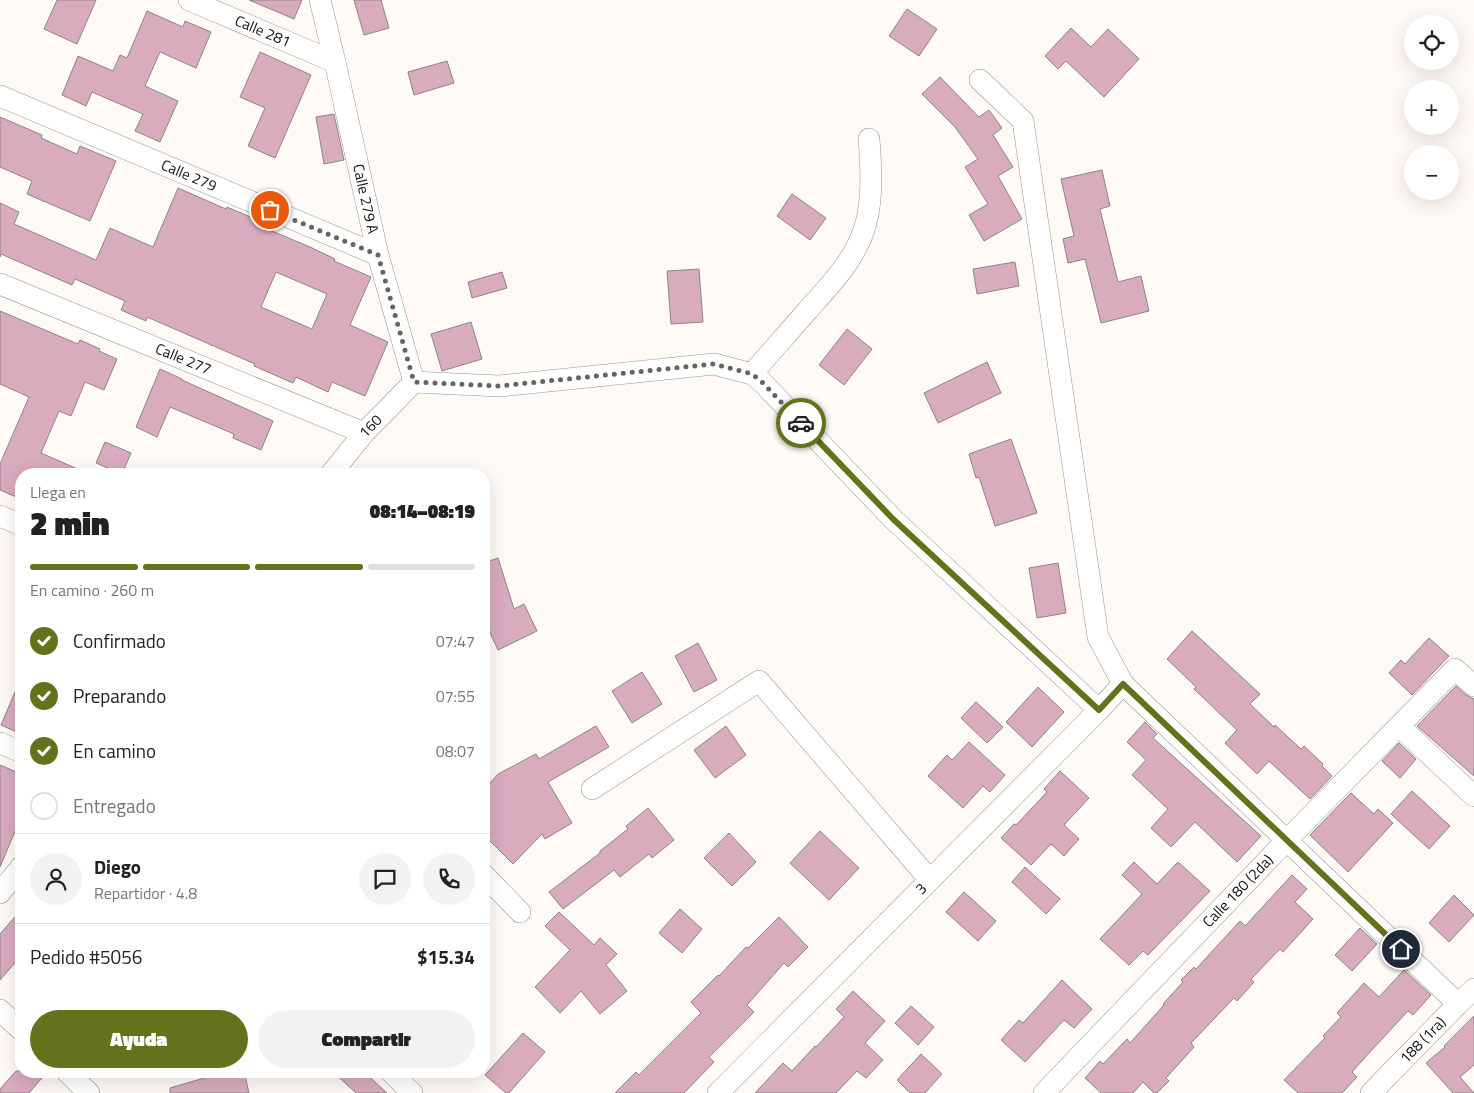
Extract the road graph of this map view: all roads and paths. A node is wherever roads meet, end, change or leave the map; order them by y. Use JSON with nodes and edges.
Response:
{"nodes":[{"id":1,"x":189,"y":0,"type":"edge"},
{"id":2,"x":320,"y":0,"type":"edge"},
{"id":3,"x":336,"y":62,"type":"junction"},
{"id":4,"x":980,"y":80,"type":"dead end"},
{"id":5,"x":0,"y":96,"type":"edge"},
{"id":6,"x":869,"y":139,"type":"dead end"},
{"id":7,"x":378,"y":255,"type":"junction"},
{"id":8,"x":0,"y":284,"type":"edge"},
{"id":9,"x":752,"y":374,"type":"junction"},
{"id":10,"x":414,"y":382,"type":"junction"},
{"id":11,"x":364,"y":433,"type":"junction"},
{"id":12,"x":336,"y":468,"type":"edge"},
{"id":13,"x":0,"y":516,"type":"edge"},
{"id":14,"x":15,"y":522,"type":"edge"},
{"id":15,"x":1123,"y":684,"type":"junction"},
{"id":16,"x":1474,"y":686,"type":"edge"},
{"id":17,"x":1099,"y":710,"type":"junction"},
{"id":18,"x":1399,"y":726,"type":"junction"},
{"id":19,"x":0,"y":743,"type":"edge"},
{"id":20,"x":15,"y":749,"type":"edge"},
{"id":21,"x":592,"y":789,"type":"dead end"},
{"id":22,"x":1474,"y":796,"type":"edge"},
{"id":23,"x":1287,"y":840,"type":"junction"},
{"id":24,"x":15,"y":874,"type":"edge"},
{"id":25,"x":930,"y":880,"type":"junction"},
{"id":26,"x":490,"y":881,"type":"edge"},
{"id":27,"x":0,"y":893,"type":"edge"},
{"id":28,"x":520,"y":912,"type":"dead end"},
{"id":29,"x":1474,"y":989,"type":"edge"},
{"id":30,"x":1458,"y":1004,"type":"junction"},
{"id":31,"x":0,"y":1010,"type":"edge"},
{"id":32,"x":15,"y":1024,"type":"edge"},
{"id":33,"x":73,"y":1078,"type":"edge"},
{"id":34,"x":397,"y":1078,"type":"edge"},
{"id":35,"x":89,"y":1093,"type":"edge"},
{"id":36,"x":412,"y":1093,"type":"edge"},
{"id":37,"x":718,"y":1093,"type":"edge"},
{"id":38,"x":1044,"y":1093,"type":"edge"},
{"id":39,"x":1372,"y":1093,"type":"edge"}],
"edges":[{"from":1,"to":3,"type":"street","name":"Calle 281"},
{"from":2,"to":3,"type":"street","name":"Calle 279 A"},
{"from":3,"to":7,"type":"street","name":"Calle 279 A"},
{"from":4,"to":15,"type":"street"},
{"from":5,"to":7,"type":"street","name":"Calle 279"},
{"from":6,"to":9,"type":"street"},
{"from":7,"to":10,"type":"street","name":"Calle 279 A"},
{"from":8,"to":11,"type":"street","name":"Calle 277"},
{"from":9,"to":10,"type":"street"},
{"from":9,"to":17,"type":"street"},
{"from":10,"to":11,"type":"street","name":"160"},
{"from":11,"to":12,"type":"street","name":"160"},
{"from":13,"to":14,"type":"street"},
{"from":15,"to":17,"type":"street","name":"3"},
{"from":15,"to":23,"type":"street"},
{"from":16,"to":18,"type":"street","name":"Calle 180 (2da)"},
{"from":17,"to":25,"type":"street","name":"3"},
{"from":18,"to":22,"type":"street"},
{"from":18,"to":23,"type":"street","name":"Calle 180 (2da)"},
{"from":19,"to":20,"type":"street"},
{"from":21,"to":25,"type":"street"},
{"from":23,"to":30,"type":"street"},
{"from":23,"to":38,"type":"street","name":"Calle 180 (2da)"},
{"from":24,"to":27,"type":"street"},
{"from":25,"to":37,"type":"street","name":"3"},
{"from":26,"to":28,"type":"street"},
{"from":29,"to":30,"type":"street","name":"188 (1ra)"},
{"from":30,"to":39,"type":"street","name":"188 (1ra)"},
{"from":31,"to":32,"type":"street"},
{"from":33,"to":35,"type":"street"},
{"from":34,"to":36,"type":"street"}]}
